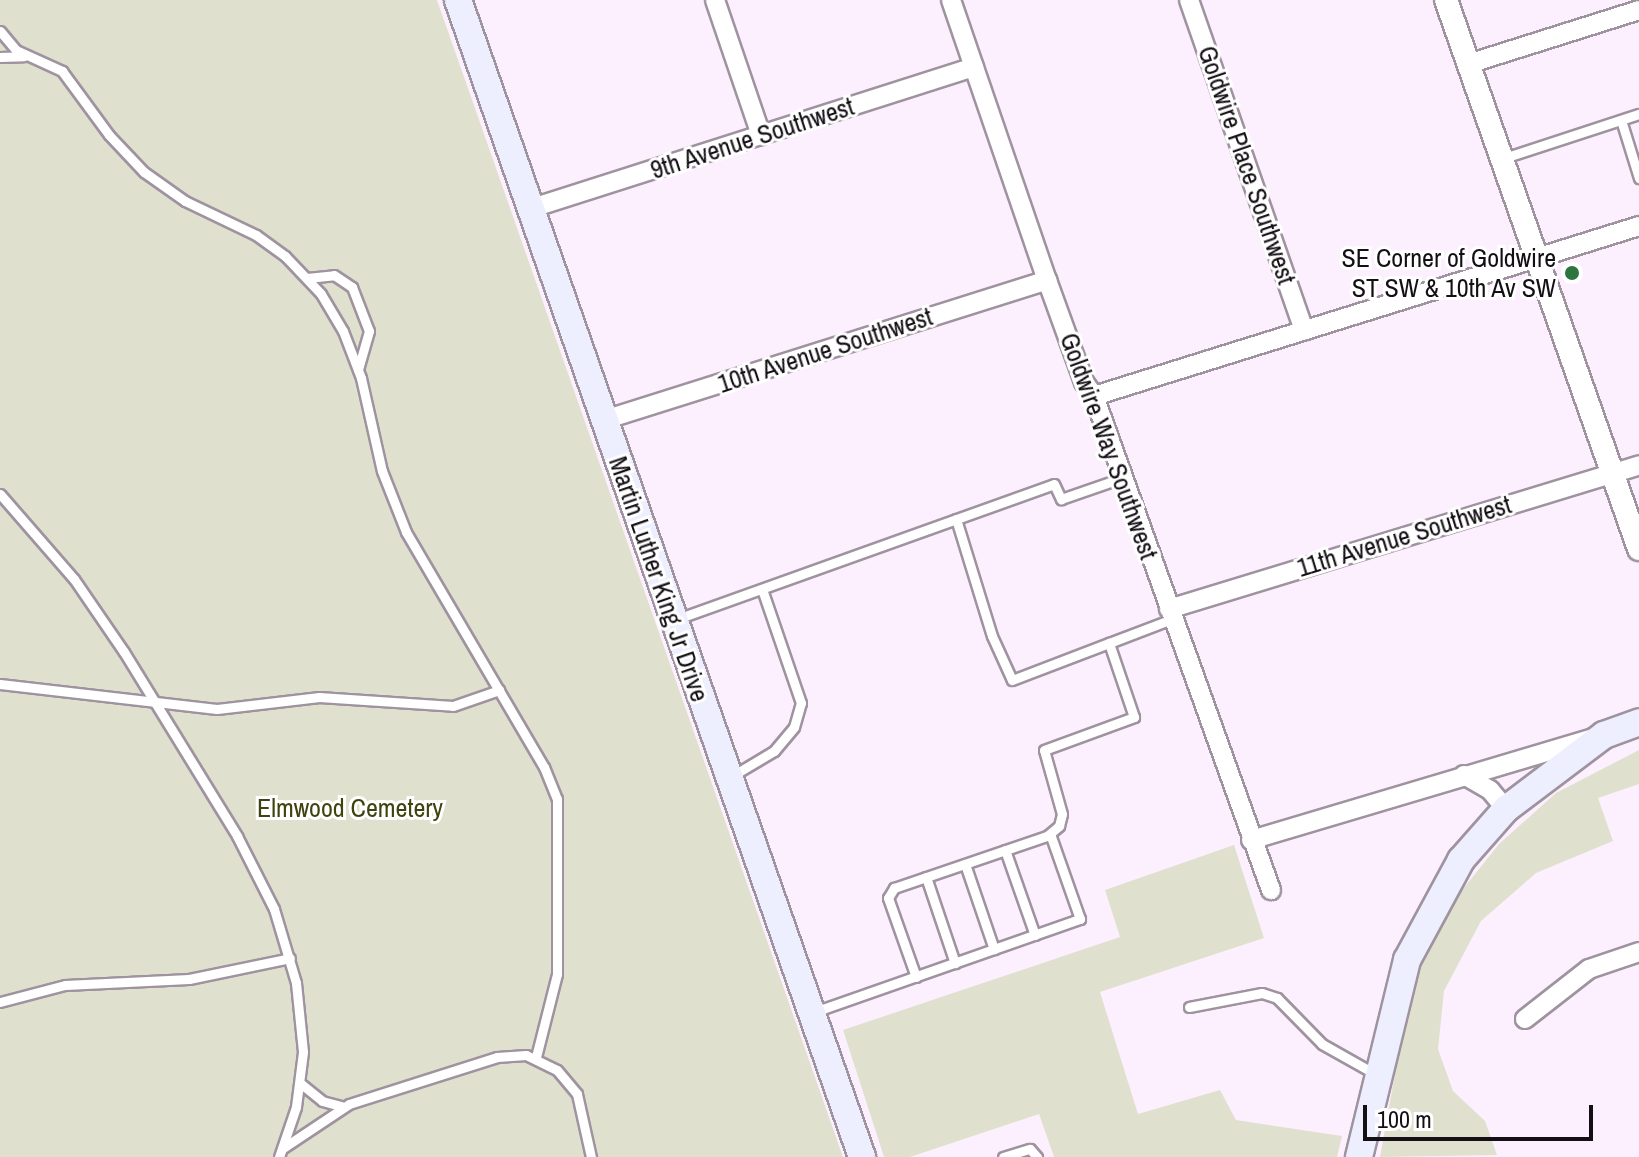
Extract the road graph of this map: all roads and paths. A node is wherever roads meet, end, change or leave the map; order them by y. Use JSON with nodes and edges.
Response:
{"nodes":[{"id":1,"x":458,"y":0,"type":"edge"},
{"id":2,"x":715,"y":0,"type":"edge"},
{"id":3,"x":951,"y":0,"type":"edge"},
{"id":4,"x":1189,"y":0,"type":"edge"},
{"id":5,"x":1446,"y":0,"type":"edge"},
{"id":6,"x":1637,"y":0,"type":"edge"},
{"id":7,"x":1639,"y":8,"type":"edge"},
{"id":8,"x":0,"y":31,"type":"edge"},
{"id":9,"x":29,"y":56,"type":"junction"},
{"id":10,"x":0,"y":57,"type":"edge"},
{"id":11,"x":1468,"y":64,"type":"junction"},
{"id":12,"x":974,"y":67,"type":"junction"},
{"id":13,"x":1639,"y":114,"type":"edge"},
{"id":14,"x":1621,"y":120,"type":"junction"},
{"id":15,"x":761,"y":135,"type":"junction"},
{"id":16,"x":1504,"y":158,"type":"junction"},
{"id":17,"x":1639,"y":178,"type":"edge"},
{"id":18,"x":529,"y":209,"type":"junction"},
{"id":19,"x":1639,"y":226,"type":"edge"},
{"id":20,"x":1536,"y":258,"type":"junction"},
{"id":21,"x":307,"y":278,"type":"junction"},
{"id":22,"x":1047,"y":280,"type":"junction"},
{"id":23,"x":1304,"y":331,"type":"junction"},
{"id":24,"x":358,"y":369,"type":"junction"},
{"id":25,"x":1094,"y":396,"type":"junction"},
{"id":26,"x":604,"y":420,"type":"junction"},
{"id":27,"x":1639,"y":465,"type":"edge"},
{"id":28,"x":1612,"y":472,"type":"junction"},
{"id":29,"x":1122,"y":478,"type":"junction"},
{"id":30,"x":0,"y":494,"type":"edge"},
{"id":31,"x":956,"y":519,"type":"junction"},
{"id":32,"x":1639,"y":549,"type":"edge"},
{"id":33,"x":762,"y":589,"type":"junction"},
{"id":34,"x":1170,"y":614,"type":"junction"},
{"id":35,"x":674,"y":620,"type":"junction"},
{"id":36,"x":1109,"y":643,"type":"junction"},
{"id":37,"x":0,"y":684,"type":"edge"},
{"id":38,"x":499,"y":690,"type":"junction"},
{"id":39,"x":155,"y":702,"type":"junction"},
{"id":40,"x":1639,"y":722,"type":"edge"},
{"id":41,"x":1604,"y":735,"type":"junction"},
{"id":42,"x":1464,"y":775,"type":"junction"},
{"id":43,"x":729,"y":778,"type":"junction"},
{"id":44,"x":1506,"y":809,"type":"junction"},
{"id":45,"x":1050,"y":834,"type":"junction"},
{"id":46,"x":1251,"y":840,"type":"junction"},
{"id":47,"x":1005,"y":850,"type":"junction"},
{"id":48,"x":965,"y":864,"type":"junction"},
{"id":49,"x":926,"y":877,"type":"junction"},
{"id":50,"x":1271,"y":890,"type":"dead end"},
{"id":51,"x":1035,"y":935,"type":"junction"},
{"id":52,"x":994,"y":949,"type":"junction"},
{"id":53,"x":1639,"y":952,"type":"edge"},
{"id":54,"x":290,"y":958,"type":"junction"},
{"id":55,"x":955,"y":963,"type":"junction"},
{"id":56,"x":916,"y":977,"type":"junction"},
{"id":57,"x":0,"y":1002,"type":"edge"},
{"id":58,"x":1189,"y":1007,"type":"dead end"},
{"id":59,"x":811,"y":1013,"type":"junction"},
{"id":60,"x":1525,"y":1019,"type":"dead end"},
{"id":61,"x":536,"y":1057,"type":"junction"},
{"id":62,"x":1377,"y":1075,"type":"junction"},
{"id":63,"x":300,"y":1083,"type":"junction"},
{"id":64,"x":345,"y":1106,"type":"junction"},
{"id":65,"x":280,"y":1153,"type":"edge"},
{"id":66,"x":591,"y":1157,"type":"edge"},
{"id":67,"x":862,"y":1157,"type":"edge"},
{"id":68,"x":1003,"y":1157,"type":"edge"},
{"id":69,"x":1037,"y":1157,"type":"edge"},
{"id":70,"x":1359,"y":1157,"type":"edge"}],
"edges":[{"from":1,"to":18,"type":"main road","name":"Martin Luther King Jr Drive"},
{"from":2,"to":15,"type":"street"},
{"from":3,"to":12,"type":"street","name":"Goldwire Way Southwest"},
{"from":4,"to":23,"type":"street","name":"Goldwire Place Southwest"},
{"from":5,"to":11,"type":"street"},
{"from":6,"to":7,"type":"street"},
{"from":7,"to":11,"type":"street"},
{"from":8,"to":9,"type":"lane"},
{"from":9,"to":10,"type":"lane"},
{"from":9,"to":21,"type":"lane"},
{"from":11,"to":16,"type":"street"},
{"from":12,"to":15,"type":"street","name":"9th Avenue Southwest"},
{"from":12,"to":22,"type":"street","name":"Goldwire Way Southwest"},
{"from":13,"to":14,"type":"lane"},
{"from":14,"to":16,"type":"lane"},
{"from":14,"to":17,"type":"lane"},
{"from":15,"to":18,"type":"street","name":"9th Avenue Southwest"},
{"from":16,"to":20,"type":"street"},
{"from":18,"to":26,"type":"main road","name":"Martin Luther King Jr Drive"},
{"from":19,"to":20,"type":"street"},
{"from":20,"to":23,"type":"street"},
{"from":20,"to":28,"type":"street"},
{"from":21,"to":24,"type":"lane"},
{"from":21,"to":24,"type":"lane"},
{"from":22,"to":25,"type":"street","name":"Goldwire Way Southwest"},
{"from":22,"to":26,"type":"street","name":"10th Avenue Southwest"},
{"from":23,"to":25,"type":"street"},
{"from":24,"to":38,"type":"lane"},
{"from":25,"to":29,"type":"street","name":"Goldwire Way Southwest"},
{"from":26,"to":35,"type":"main road","name":"Martin Luther King Jr Drive"},
{"from":27,"to":28,"type":"street","name":"11th Avenue Southwest"},
{"from":28,"to":32,"type":"street"},
{"from":28,"to":34,"type":"street","name":"11th Avenue Southwest"},
{"from":29,"to":31,"type":"lane"},
{"from":29,"to":34,"type":"street","name":"Goldwire Way Southwest"},
{"from":30,"to":39,"type":"lane"},
{"from":31,"to":33,"type":"lane"},
{"from":31,"to":36,"type":"lane"},
{"from":33,"to":35,"type":"lane"},
{"from":33,"to":43,"type":"lane"},
{"from":34,"to":36,"type":"lane"},
{"from":34,"to":46,"type":"street","name":"Goldwire Way Southwest"},
{"from":35,"to":43,"type":"main road","name":"Martin Luther King Jr Drive"},
{"from":36,"to":45,"type":"lane"},
{"from":37,"to":39,"type":"lane"},
{"from":38,"to":39,"type":"lane"},
{"from":38,"to":61,"type":"lane"},
{"from":39,"to":54,"type":"lane"},
{"from":40,"to":41,"type":"main road"},
{"from":41,"to":42,"type":"street"},
{"from":41,"to":44,"type":"main road"},
{"from":42,"to":44,"type":"street"},
{"from":42,"to":46,"type":"street"},
{"from":43,"to":59,"type":"main road","name":"Martin Luther King Jr Drive"},
{"from":44,"to":62,"type":"main road"},
{"from":45,"to":47,"type":"lane"},
{"from":45,"to":51,"type":"lane"},
{"from":46,"to":50,"type":"street","name":"Goldwire Way Southwest"},
{"from":47,"to":48,"type":"lane"},
{"from":47,"to":51,"type":"lane"},
{"from":48,"to":49,"type":"lane"},
{"from":48,"to":52,"type":"lane"},
{"from":49,"to":55,"type":"lane"},
{"from":49,"to":56,"type":"lane"},
{"from":51,"to":52,"type":"lane"},
{"from":52,"to":55,"type":"lane"},
{"from":53,"to":60,"type":"street"},
{"from":54,"to":57,"type":"lane"},
{"from":54,"to":63,"type":"lane"},
{"from":55,"to":56,"type":"lane"},
{"from":56,"to":59,"type":"lane"},
{"from":58,"to":62,"type":"lane"},
{"from":59,"to":67,"type":"main road","name":"Martin Luther King Jr Drive"},
{"from":61,"to":64,"type":"lane"},
{"from":61,"to":66,"type":"lane"},
{"from":62,"to":70,"type":"main road"},
{"from":63,"to":64,"type":"lane"},
{"from":63,"to":65,"type":"lane"},
{"from":64,"to":65,"type":"lane"},
{"from":68,"to":69,"type":"lane"}]}
